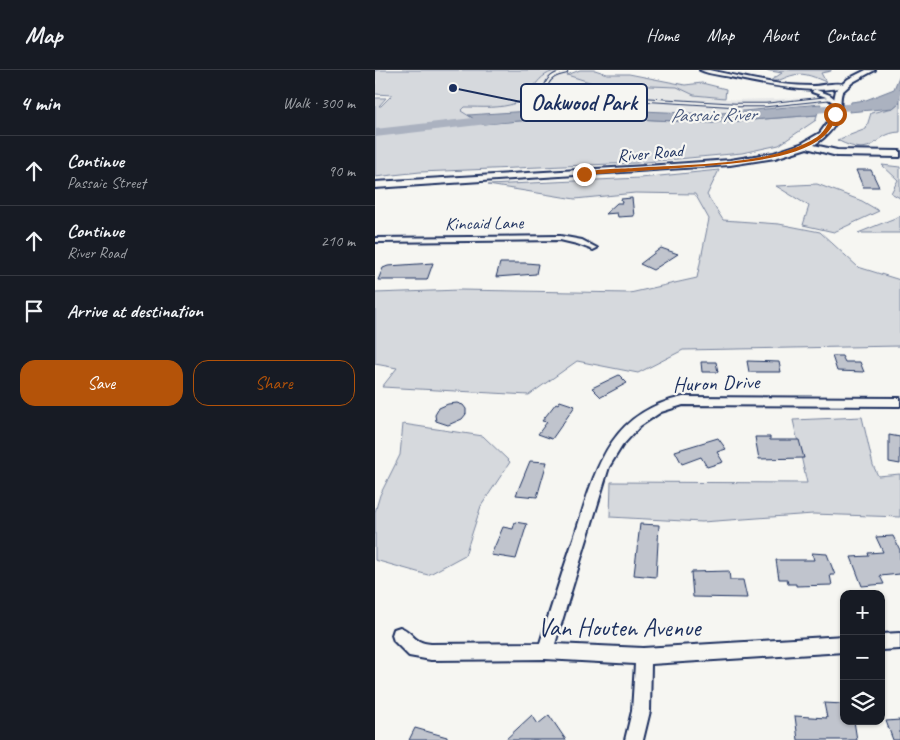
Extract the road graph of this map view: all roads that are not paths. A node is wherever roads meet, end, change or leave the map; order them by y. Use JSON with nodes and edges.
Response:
{"nodes":[{"id":1,"x":701,"y":70,"type":"edge"},
{"id":2,"x":872,"y":70,"type":"edge"},
{"id":3,"x":569,"y":71,"type":"edge"},
{"id":4,"x":716,"y":71,"type":"edge"},
{"id":5,"x":844,"y":85,"type":"junction"},
{"id":6,"x":795,"y":87,"type":"junction"},
{"id":7,"x":834,"y":101,"type":"junction"},
{"id":8,"x":826,"y":133,"type":"junction"},
{"id":9,"x":808,"y":144,"type":"junction"},
{"id":10,"x":842,"y":152,"type":"junction"},
{"id":11,"x":900,"y":154,"type":"edge"},
{"id":12,"x":773,"y":156,"type":"junction"},
{"id":13,"x":375,"y":185,"type":"edge"},
{"id":14,"x":375,"y":240,"type":"edge"},
{"id":15,"x":593,"y":248,"type":"dead end"},
{"id":16,"x":900,"y":402,"type":"edge"},
{"id":17,"x":400,"y":635,"type":"dead end"},
{"id":18,"x":900,"y":641,"type":"edge"},
{"id":19,"x":885,"y":642,"type":"edge"},
{"id":20,"x":840,"y":644,"type":"edge"},
{"id":21,"x":545,"y":651,"type":"junction"},
{"id":22,"x":643,"y":656,"type":"junction"},
{"id":23,"x":634,"y":740,"type":"edge"}],
"edges":[{"from":1,"to":4,"type":"street"},
{"from":2,"to":5,"type":"main road"},
{"from":3,"to":7,"type":"lane"},
{"from":4,"to":6,"type":"street"},
{"from":5,"to":6,"type":"street"},
{"from":5,"to":7,"type":"main road"},
{"from":6,"to":7,"type":"street"},
{"from":7,"to":8,"type":"main road"},
{"from":8,"to":9,"type":"main road","name":"River Road"},
{"from":8,"to":10,"type":"main road"},
{"from":9,"to":10,"type":"main road"},
{"from":9,"to":12,"type":"main road","name":"River Road"},
{"from":10,"to":11,"type":"main road"},
{"from":10,"to":12,"type":"main road"},
{"from":12,"to":13,"type":"main road","name":"River Road"},
{"from":14,"to":15,"type":"street","name":"Kincaid Lane"},
{"from":16,"to":21,"type":"street","name":"Huron Drive"},
{"from":17,"to":21,"type":"street","name":"Van Houten Avenue"},
{"from":18,"to":19,"type":"street"},
{"from":20,"to":22,"type":"street","name":"Van Houten Avenue"},
{"from":21,"to":22,"type":"street","name":"Van Houten Avenue"},
{"from":22,"to":23,"type":"street"}]}
